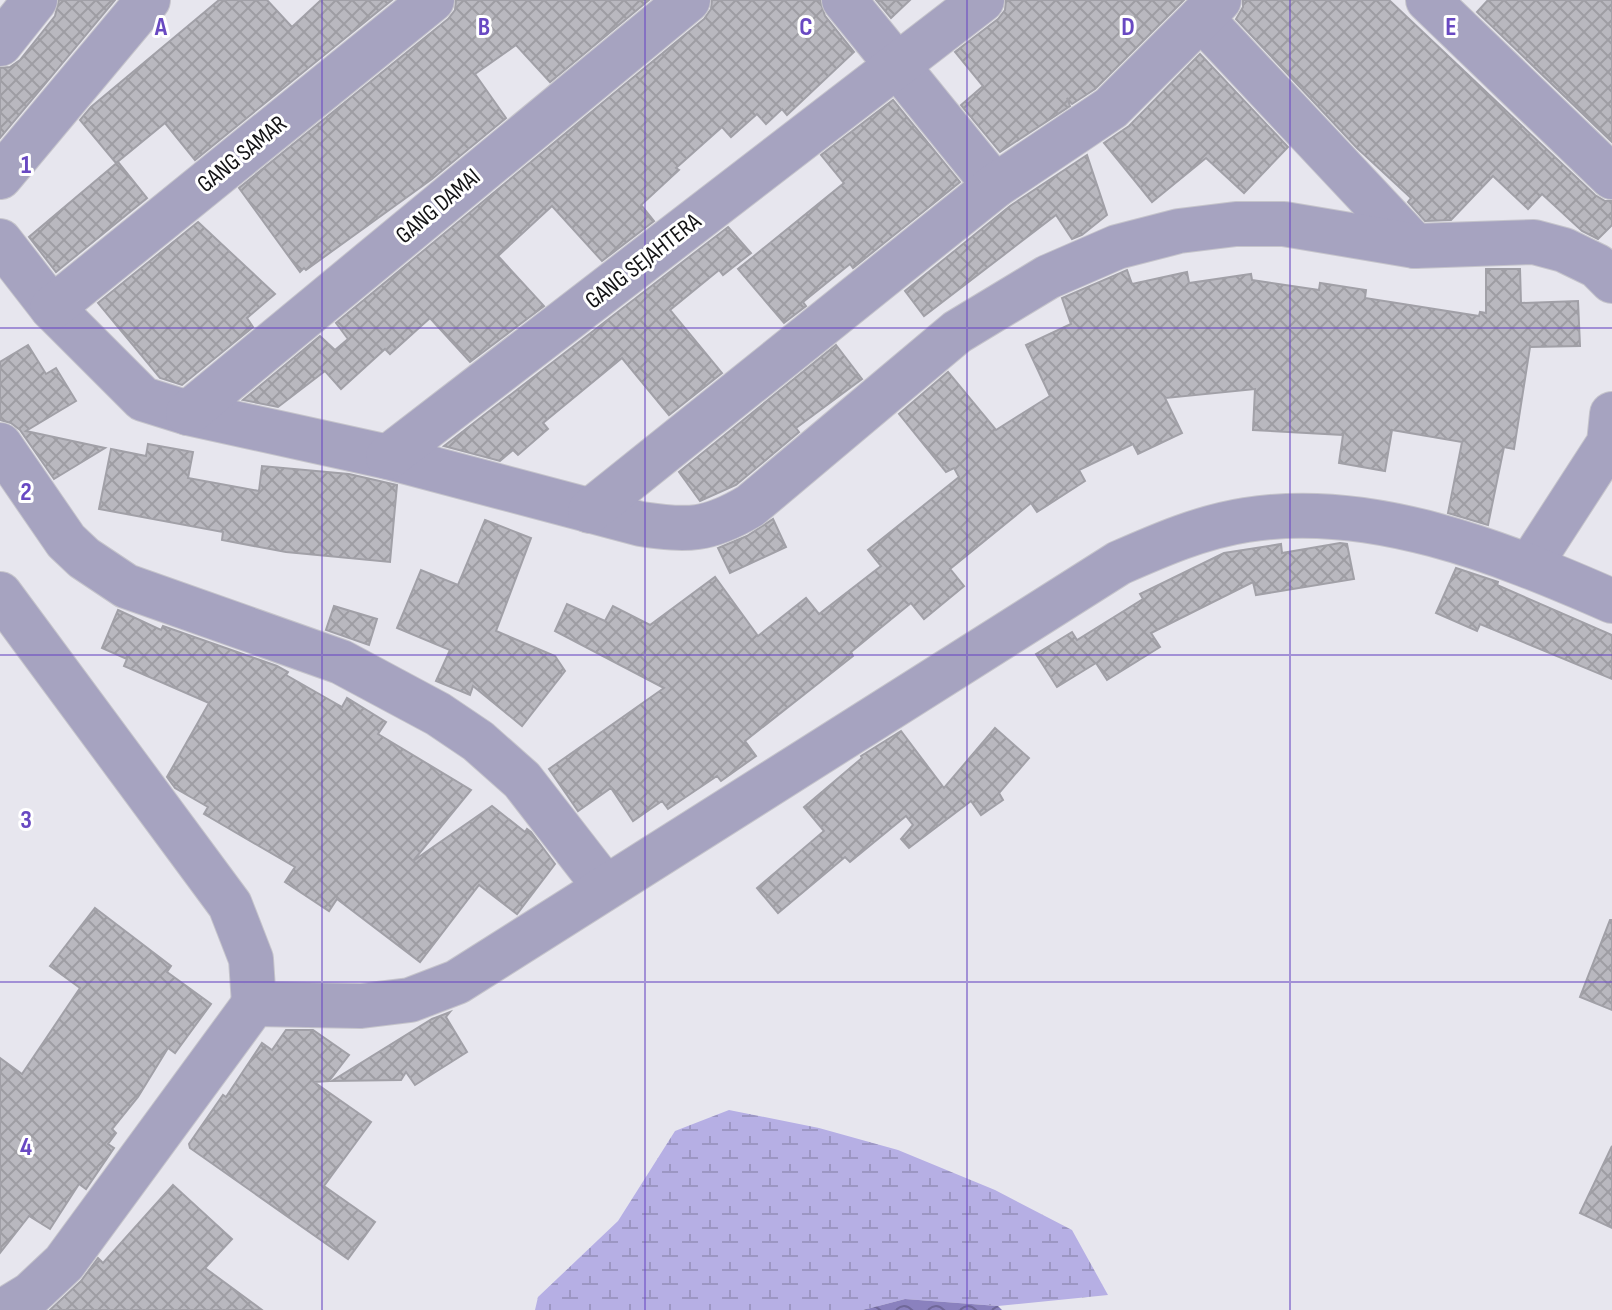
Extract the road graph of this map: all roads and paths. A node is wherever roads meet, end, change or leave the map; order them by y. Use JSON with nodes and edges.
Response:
{"nodes":[{"id":1,"x":35,"y":0,"type":"edge"},
{"id":2,"x":432,"y":0,"type":"edge"},
{"id":3,"x":688,"y":0,"type":"edge"},
{"id":4,"x":844,"y":0,"type":"edge"},
{"id":5,"x":982,"y":0,"type":"edge"},
{"id":6,"x":1428,"y":0,"type":"edge"},
{"id":7,"x":147,"y":4,"type":"edge"},
{"id":8,"x":1210,"y":9,"type":"edge"},
{"id":9,"x":0,"y":44,"type":"edge"},
{"id":10,"x":898,"y":65,"type":"junction"},
{"id":11,"x":0,"y":177,"type":"edge"},
{"id":12,"x":1612,"y":177,"type":"edge"},
{"id":13,"x":995,"y":186,"type":"junction"},
{"id":14,"x":0,"y":241,"type":"edge"},
{"id":15,"x":1415,"y":246,"type":"junction"},
{"id":16,"x":1612,"y":281,"type":"edge"},
{"id":17,"x":52,"y":308,"type":"junction"},
{"id":18,"x":188,"y":413,"type":"junction"},
{"id":19,"x":1612,"y":414,"type":"edge"},
{"id":20,"x":0,"y":445,"type":"edge"},
{"id":21,"x":388,"y":457,"type":"junction"},
{"id":22,"x":590,"y":511,"type":"junction"},
{"id":23,"x":1530,"y":565,"type":"junction"},
{"id":24,"x":1612,"y":601,"type":"edge"},
{"id":25,"x":6,"y":619,"type":"edge"},
{"id":26,"x":605,"y":887,"type":"junction"},
{"id":27,"x":254,"y":1004,"type":"junction"},
{"id":28,"x":5,"y":1310,"type":"edge"}],
"edges":[{"from":1,"to":9,"type":"street"},
{"from":2,"to":17,"type":"street","name":"GANG SAMAR"},
{"from":3,"to":18,"type":"street","name":"GANG DAMAI"},
{"from":4,"to":10,"type":"street"},
{"from":5,"to":10,"type":"street","name":"GANG SEJAHTERA"},
{"from":6,"to":12,"type":"street"},
{"from":7,"to":11,"type":"street"},
{"from":8,"to":13,"type":"street"},
{"from":8,"to":15,"type":"street"},
{"from":10,"to":13,"type":"street"},
{"from":10,"to":21,"type":"street","name":"GANG SEJAHTERA"},
{"from":13,"to":22,"type":"street"},
{"from":14,"to":17,"type":"street"},
{"from":15,"to":16,"type":"street"},
{"from":15,"to":22,"type":"street"},
{"from":17,"to":18,"type":"street"},
{"from":18,"to":21,"type":"street"},
{"from":19,"to":23,"type":"street"},
{"from":20,"to":26,"type":"street"},
{"from":21,"to":22,"type":"street"},
{"from":23,"to":24,"type":"street"},
{"from":23,"to":26,"type":"street"},
{"from":25,"to":27,"type":"street"},
{"from":26,"to":27,"type":"street"},
{"from":27,"to":28,"type":"street"}]}
